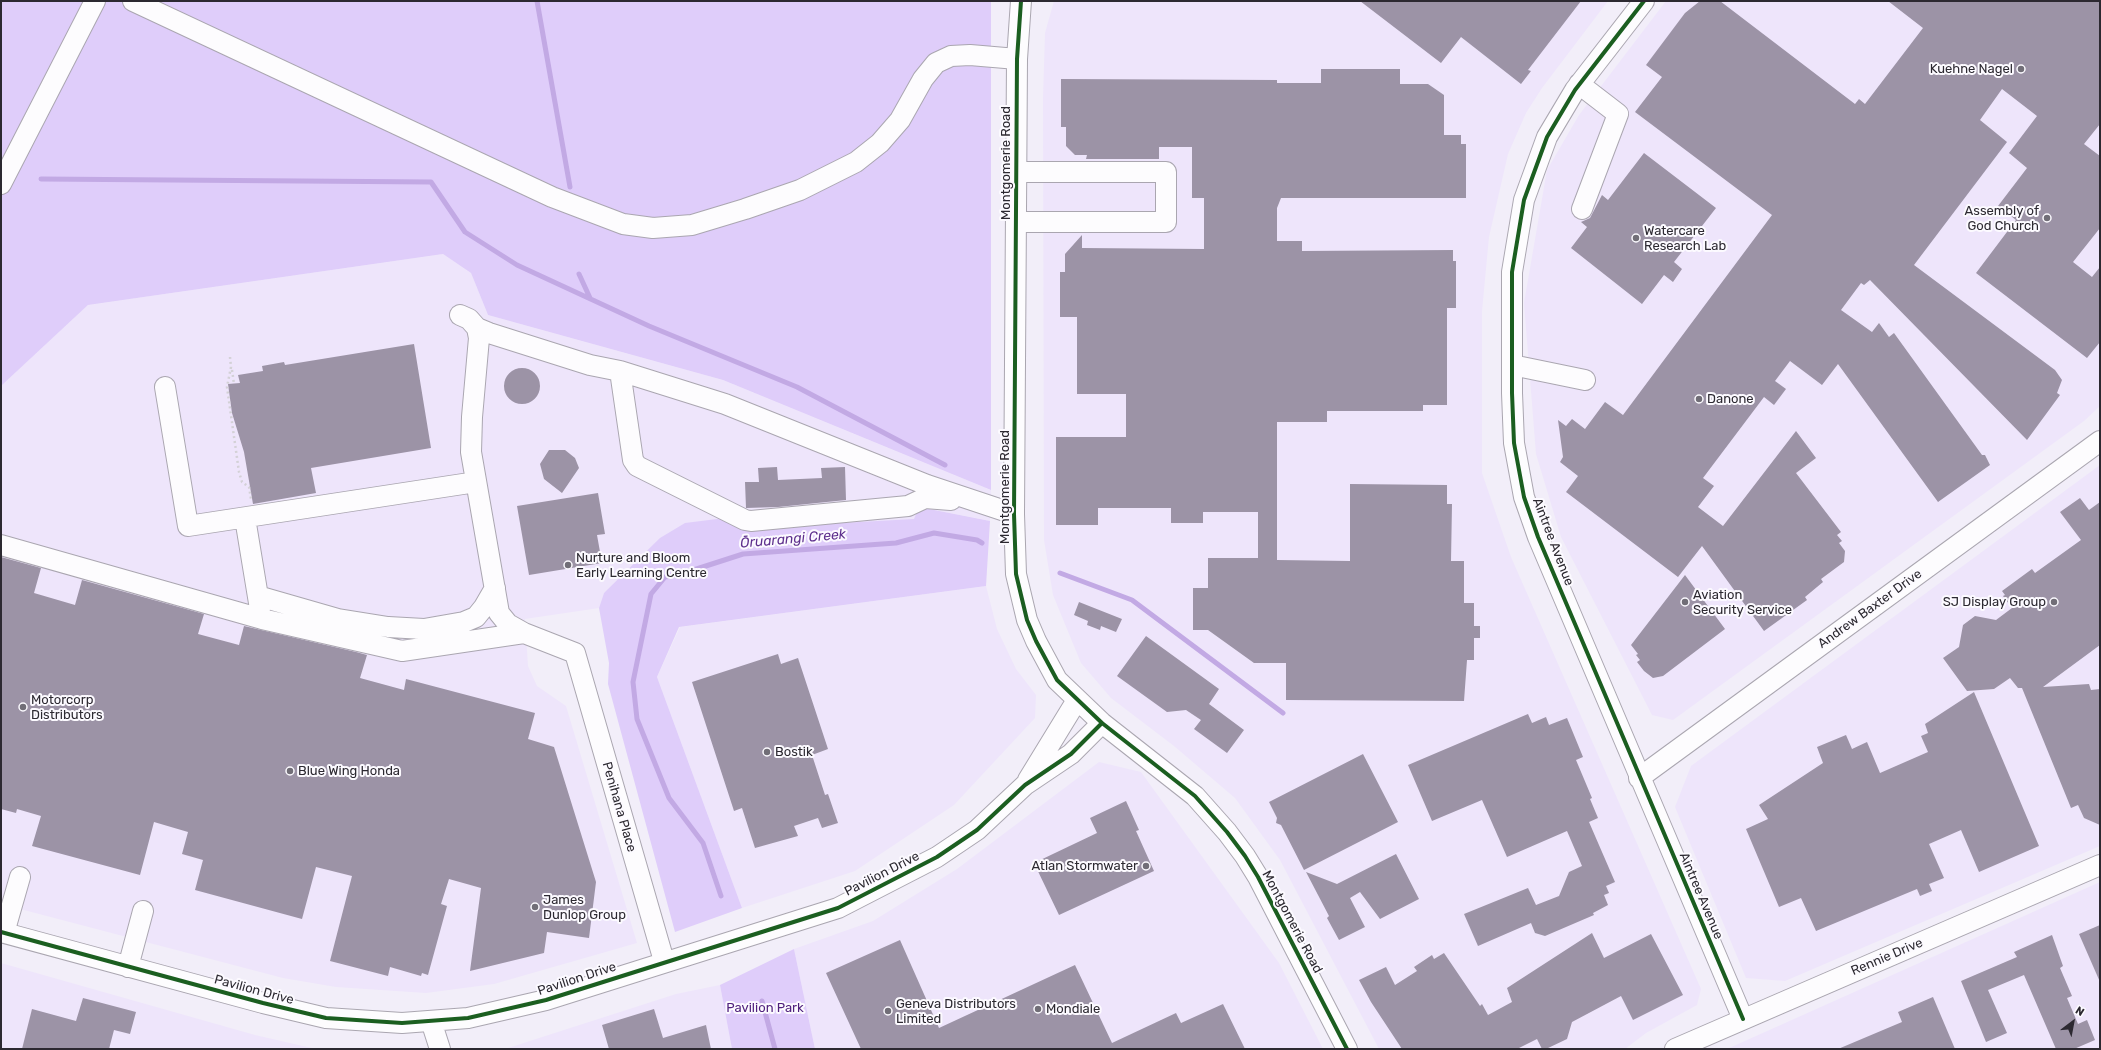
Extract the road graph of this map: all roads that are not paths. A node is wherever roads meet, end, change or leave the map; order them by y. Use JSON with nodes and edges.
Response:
{"nodes":[{"id":1,"x":96,"y":1,"type":"edge"},
{"id":2,"x":133,"y":1,"type":"edge"},
{"id":3,"x":1021,"y":1,"type":"edge"},
{"id":4,"x":1644,"y":1,"type":"edge"},
{"id":5,"x":1017,"y":59,"type":"junction"},
{"id":6,"x":1579,"y":84,"type":"junction"},
{"id":7,"x":1016,"y":172,"type":"junction"},
{"id":8,"x":1,"y":184,"type":"edge"},
{"id":9,"x":1582,"y":209,"type":"dead end"},
{"id":10,"x":1016,"y":222,"type":"junction"},
{"id":11,"x":460,"y":315,"type":"dead end"},
{"id":12,"x":477,"y":328,"type":"junction"},
{"id":13,"x":1512,"y":365,"type":"junction"},
{"id":14,"x":620,"y":371,"type":"junction"},
{"id":15,"x":1585,"y":380,"type":"dead end"},
{"id":16,"x":165,"y":387,"type":"dead end"},
{"id":17,"x":2100,"y":441,"type":"edge"},
{"id":18,"x":476,"y":482,"type":"junction"},
{"id":19,"x":977,"y":502,"type":"junction"},
{"id":20,"x":248,"y":510,"type":"junction"},
{"id":21,"x":1014,"y":514,"type":"junction"},
{"id":22,"x":1,"y":545,"type":"edge"},
{"id":23,"x":495,"y":588,"type":"junction"},
{"id":24,"x":258,"y":596,"type":"junction"},
{"id":25,"x":262,"y":619,"type":"junction"},
{"id":26,"x":524,"y":633,"type":"junction"},
{"id":27,"x":1076,"y":700,"type":"junction"},
{"id":28,"x":1102,"y":723,"type":"junction"},
{"id":29,"x":1639,"y":778,"type":"junction"},
{"id":30,"x":1025,"y":785,"type":"junction"},
{"id":31,"x":2100,"y":865,"type":"edge"},
{"id":32,"x":20,"y":877,"type":"dead end"},
{"id":33,"x":143,"y":911,"type":"dead end"},
{"id":34,"x":3,"y":933,"type":"edge"},
{"id":35,"x":664,"y":962,"type":"junction"},
{"id":36,"x":128,"y":967,"type":"junction"},
{"id":37,"x":1743,"y":1019,"type":"junction"},
{"id":38,"x":431,"y":1021,"type":"junction"},
{"id":39,"x":440,"y":1049,"type":"edge"},
{"id":40,"x":1347,"y":1049,"type":"edge"},
{"id":41,"x":1675,"y":1049,"type":"edge"}],
"edges":[{"from":1,"to":8,"type":"street"},
{"from":2,"to":5,"type":"street"},
{"from":3,"to":5,"type":"street","name":"Montgomerie Road"},
{"from":4,"to":6,"type":"street","name":"Aintree Avenue"},
{"from":5,"to":7,"type":"street","name":"Montgomerie Road"},
{"from":6,"to":9,"type":"street"},
{"from":6,"to":13,"type":"street","name":"Aintree Avenue"},
{"from":7,"to":10,"type":"street","name":"Montgomerie Road"},
{"from":7,"to":10,"type":"street"},
{"from":10,"to":21,"type":"street","name":"Montgomerie Road"},
{"from":11,"to":12,"type":"street"},
{"from":12,"to":14,"type":"street"},
{"from":12,"to":18,"type":"street"},
{"from":13,"to":15,"type":"street"},
{"from":13,"to":29,"type":"street","name":"Aintree Avenue"},
{"from":14,"to":19,"type":"street"},
{"from":14,"to":19,"type":"street"},
{"from":16,"to":20,"type":"street"},
{"from":17,"to":29,"type":"street","name":"Andrew Baxter Drive"},
{"from":18,"to":20,"type":"street"},
{"from":18,"to":23,"type":"street"},
{"from":19,"to":21,"type":"street"},
{"from":20,"to":24,"type":"street"},
{"from":21,"to":27,"type":"street","name":"Montgomerie Road"},
{"from":22,"to":25,"type":"street"},
{"from":23,"to":24,"type":"street"},
{"from":23,"to":26,"type":"street"},
{"from":24,"to":25,"type":"street"},
{"from":25,"to":26,"type":"street"},
{"from":26,"to":35,"type":"street","name":"Penihana Place"},
{"from":27,"to":28,"type":"street","name":"Montgomerie Road"},
{"from":27,"to":30,"type":"street","name":"Pavilion Drive"},
{"from":28,"to":30,"type":"street","name":"Pavilion Drive"},
{"from":28,"to":40,"type":"street","name":"Montgomerie Road"},
{"from":29,"to":37,"type":"street","name":"Aintree Avenue"},
{"from":30,"to":35,"type":"street","name":"Pavilion Drive"},
{"from":31,"to":37,"type":"street","name":"Rennie Drive"},
{"from":32,"to":34,"type":"street"},
{"from":33,"to":36,"type":"street"},
{"from":34,"to":36,"type":"street","name":"Pavilion Drive"},
{"from":35,"to":38,"type":"street","name":"Pavilion Drive"},
{"from":36,"to":38,"type":"street","name":"Pavilion Drive"},
{"from":37,"to":41,"type":"street","name":"Rennie Drive"},
{"from":38,"to":39,"type":"street"}]}
